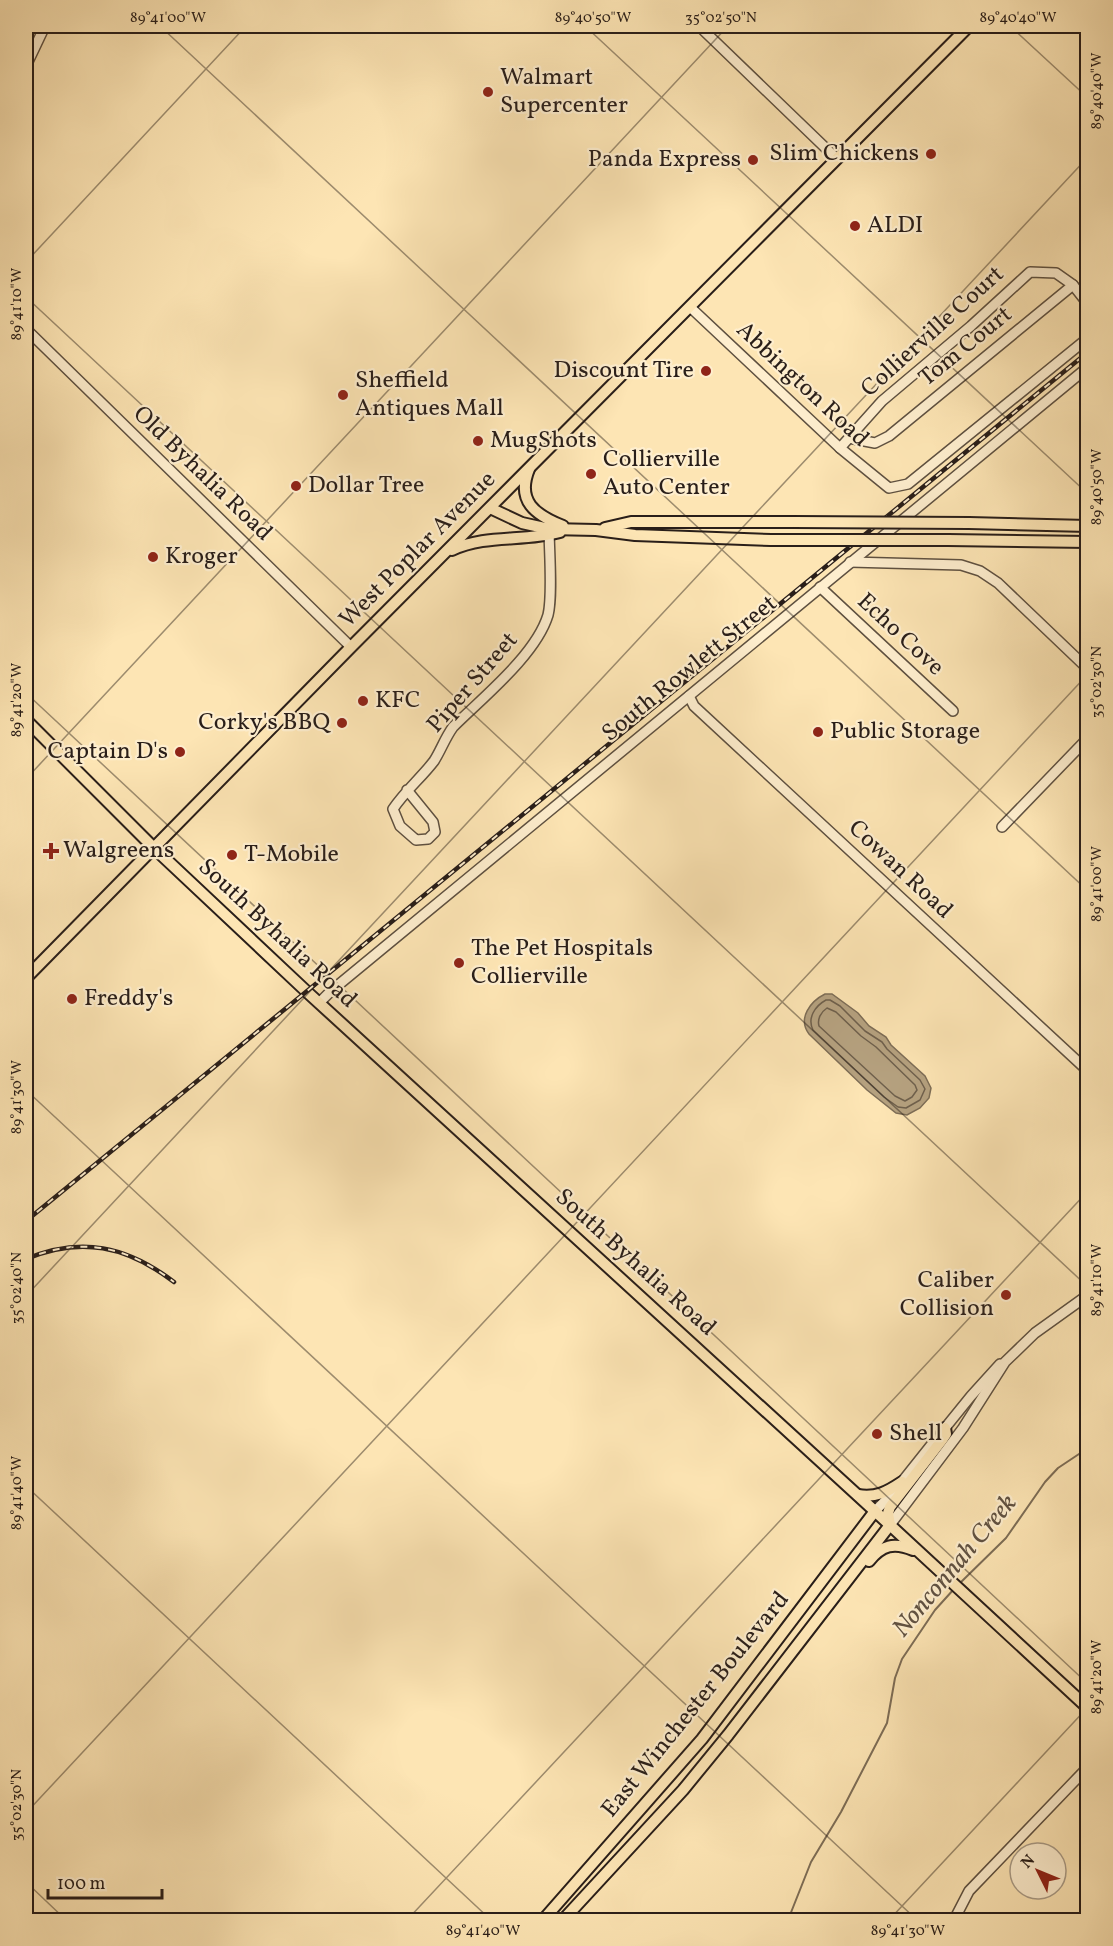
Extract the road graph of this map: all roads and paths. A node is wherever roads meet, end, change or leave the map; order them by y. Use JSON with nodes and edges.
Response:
{"nodes":[{"id":1,"x":45,"y":26,"type":"edge"},
{"id":2,"x":699,"y":26,"type":"edge"},
{"id":3,"x":969,"y":26,"type":"edge"},
{"id":4,"x":26,"y":66,"type":"edge"},
{"id":5,"x":837,"y":159,"type":"junction"},
{"id":6,"x":1072,"y":285,"type":"junction"},
{"id":7,"x":1088,"y":304,"type":"edge"},
{"id":8,"x":690,"y":307,"type":"junction"},
{"id":9,"x":26,"y":329,"type":"edge"},
{"id":10,"x":1088,"y":338,"type":"edge"},
{"id":11,"x":1088,"y":367,"type":"edge"},
{"id":12,"x":849,"y":438,"type":"junction"},
{"id":13,"x":840,"y":448,"type":"junction"},
{"id":14,"x":530,"y":467,"type":"junction"},
{"id":15,"x":490,"y":508,"type":"junction"},
{"id":16,"x":1088,"y":526,"type":"edge"},
{"id":17,"x":549,"y":528,"type":"junction"},
{"id":18,"x":596,"y":530,"type":"junction"},
{"id":19,"x":1088,"y":542,"type":"edge"},
{"id":20,"x":444,"y":554,"type":"junction"},
{"id":21,"x":850,"y":562,"type":"junction"},
{"id":22,"x":820,"y":587,"type":"junction"},
{"id":23,"x":351,"y":647,"type":"junction"},
{"id":24,"x":1088,"y":669,"type":"edge"},
{"id":25,"x":688,"y":696,"type":"junction"},
{"id":26,"x":953,"y":711,"type":"dead end"},
{"id":27,"x":26,"y":720,"type":"edge"},
{"id":28,"x":1088,"y":738,"type":"edge"},
{"id":29,"x":407,"y":790,"type":"junction"},
{"id":30,"x":1002,"y":827,"type":"dead end"},
{"id":31,"x":154,"y":848,"type":"junction"},
{"id":32,"x":26,"y":978,"type":"edge"},
{"id":33,"x":319,"y":1003,"type":"junction"},
{"id":34,"x":1088,"y":1071,"type":"edge"},
{"id":35,"x":1088,"y":1295,"type":"edge"},
{"id":36,"x":1005,"y":1362,"type":"junction"},
{"id":37,"x":945,"y":1428,"type":"junction"},
{"id":38,"x":902,"y":1482,"type":"junction"},
{"id":39,"x":857,"y":1495,"type":"junction"},
{"id":40,"x":875,"y":1511,"type":"junction"},
{"id":41,"x":890,"y":1525,"type":"junction"},
{"id":42,"x":919,"y":1552,"type":"junction"},
{"id":43,"x":809,"y":1632,"type":"junction"},
{"id":44,"x":757,"y":1668,"type":"junction"},
{"id":45,"x":767,"y":1686,"type":"junction"},
{"id":46,"x":1088,"y":1708,"type":"edge"},
{"id":47,"x":1088,"y":1767,"type":"edge"},
{"id":48,"x":543,"y":1920,"type":"edge"},
{"id":49,"x":562,"y":1920,"type":"edge"},
{"id":50,"x":954,"y":1920,"type":"edge"}],
"edges":[{"from":1,"to":4,"type":"street"},
{"from":2,"to":5,"type":"street"},
{"from":3,"to":5,"type":"main road","name":"West Poplar Avenue"},
{"from":5,"to":8,"type":"main road","name":"West Poplar Avenue"},
{"from":6,"to":7,"type":"street","name":"Collierville Court"},
{"from":6,"to":12,"type":"street","name":"Tom Court"},
{"from":6,"to":12,"type":"street","name":"Collierville Court"},
{"from":8,"to":13,"type":"street","name":"Abbington Road"},
{"from":8,"to":14,"type":"main road","name":"West Poplar Avenue"},
{"from":9,"to":23,"type":"street","name":"Old Byhalia Road"},
{"from":10,"to":13,"type":"street","name":"Abbington Road"},
{"from":11,"to":21,"type":"street","name":"South Rowlett Street"},
{"from":12,"to":13,"type":"street","name":"Collierville Court"},
{"from":14,"to":15,"type":"main road","name":"West Poplar Avenue"},
{"from":14,"to":17,"type":"main road"},
{"from":15,"to":17,"type":"main road"},
{"from":15,"to":20,"type":"main road","name":"West Poplar Avenue"},
{"from":16,"to":18,"type":"main road","bridge":true},
{"from":17,"to":18,"type":"main road"},
{"from":17,"to":20,"type":"main road"},
{"from":17,"to":29,"type":"street","name":"Piper Street"},
{"from":18,"to":19,"type":"main road","bridge":true},
{"from":20,"to":23,"type":"main road","name":"West Poplar Avenue"},
{"from":21,"to":22,"type":"street","name":"South Rowlett Street"},
{"from":21,"to":24,"type":"street"},
{"from":22,"to":25,"type":"street","name":"South Rowlett Street"},
{"from":22,"to":26,"type":"street","name":"Echo Cove"},
{"from":23,"to":31,"type":"main road","name":"West Poplar Avenue"},
{"from":25,"to":33,"type":"street","name":"South Rowlett Street"},
{"from":25,"to":34,"type":"street","name":"Cowan Road"},
{"from":27,"to":31,"type":"main road","name":"South Byhalia Road"},
{"from":28,"to":30,"type":"street"},
{"from":29,"to":29,"type":"street","name":"Piper Street"},
{"from":31,"to":32,"type":"main road","name":"West Poplar Avenue"},
{"from":31,"to":33,"type":"main road","name":"South Byhalia Road"},
{"from":33,"to":39,"type":"main road","name":"South Byhalia Road"},
{"from":35,"to":36,"type":"street"},
{"from":36,"to":37,"type":"street"},
{"from":36,"to":41,"type":"street"},
{"from":37,"to":38,"type":"street"},
{"from":37,"to":41,"type":"main road"},
{"from":38,"to":39,"type":"main road"},
{"from":38,"to":40,"type":"street"},
{"from":39,"to":40,"type":"main road","name":"South Byhalia Road"},
{"from":40,"to":41,"type":"main road","name":"South Byhalia Road"},
{"from":40,"to":43,"type":"main road"},
{"from":40,"to":44,"type":"main road","name":"East Winchester Boulevard"},
{"from":41,"to":42,"type":"main road","name":"South Byhalia Road"},
{"from":41,"to":43,"type":"main road","name":"East Winchester Boulevard"},
{"from":42,"to":43,"type":"main road"},
{"from":42,"to":46,"type":"main road","name":"South Byhalia Road"},
{"from":43,"to":45,"type":"main road","name":"East Winchester Boulevard"},
{"from":44,"to":45,"type":"main road"},
{"from":44,"to":48,"type":"main road","name":"East Winchester Boulevard"},
{"from":45,"to":49,"type":"main road","name":"East Winchester Boulevard"},
{"from":47,"to":50,"type":"street"}]}
